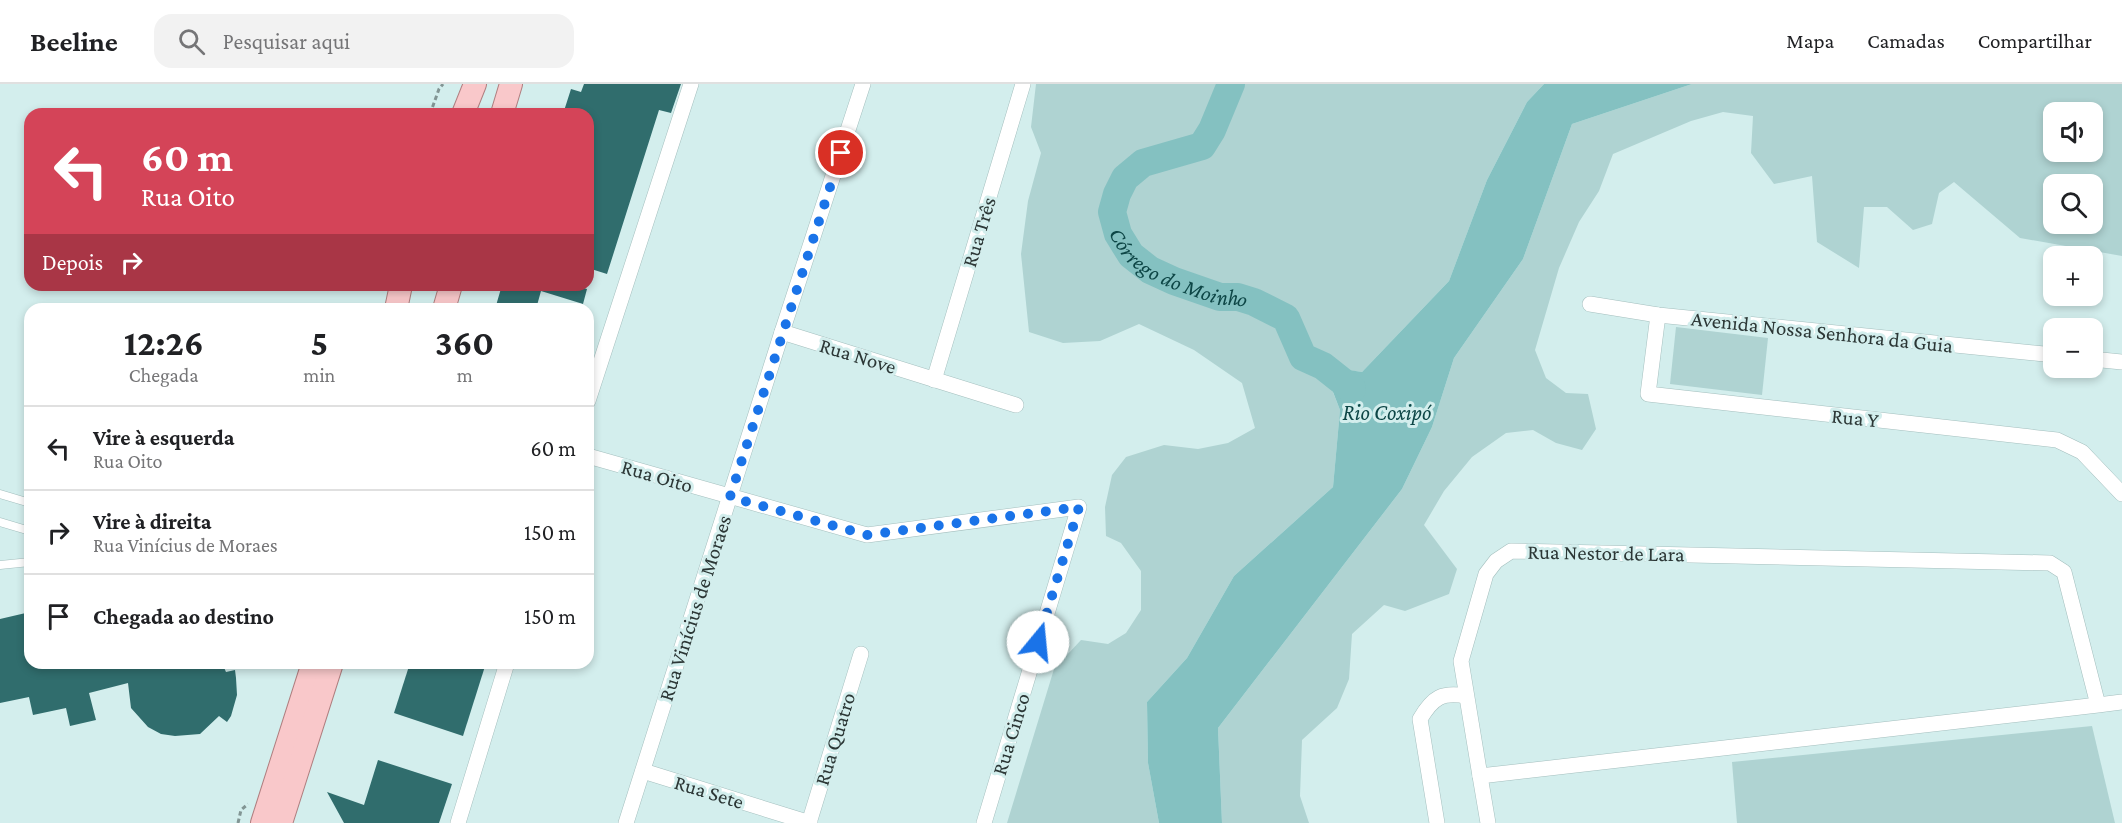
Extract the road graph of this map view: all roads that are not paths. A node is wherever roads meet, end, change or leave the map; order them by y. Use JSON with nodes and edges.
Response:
{"nodes":[{"id":1,"x":475,"y":84,"type":"edge"},
{"id":2,"x":511,"y":84,"type":"edge"},
{"id":3,"x":692,"y":84,"type":"edge"},
{"id":4,"x":863,"y":84,"type":"edge"},
{"id":5,"x":1023,"y":84,"type":"edge"},
{"id":6,"x":465,"y":108,"type":"edge"},
{"id":7,"x":504,"y":108,"type":"edge"},
{"id":8,"x":1590,"y":304,"type":"dead end"},
{"id":9,"x":1658,"y":315,"type":"junction"},
{"id":10,"x":782,"y":332,"type":"junction"},
{"id":11,"x":2043,"y":354,"type":"edge"},
{"id":12,"x":2103,"y":360,"type":"edge"},
{"id":13,"x":2122,"y":362,"type":"edge"},
{"id":14,"x":934,"y":380,"type":"junction"},
{"id":15,"x":594,"y":383,"type":"edge"},
{"id":16,"x":1016,"y":405,"type":"dead end"},
{"id":17,"x":594,"y":458,"type":"edge"},
{"id":18,"x":0,"y":494,"type":"edge"},
{"id":19,"x":2122,"y":494,"type":"edge"},
{"id":20,"x":730,"y":497,"type":"junction"},
{"id":21,"x":24,"y":501,"type":"edge"},
{"id":22,"x":1079,"y":507,"type":"joint"},
{"id":23,"x":0,"y":522,"type":"edge"},
{"id":24,"x":24,"y":529,"type":"edge"},
{"id":25,"x":24,"y":563,"type":"edge"},
{"id":26,"x":0,"y":565,"type":"edge"},
{"id":27,"x":861,"y":654,"type":"dead end"},
{"id":28,"x":311,"y":669,"type":"edge"},
{"id":29,"x":330,"y":669,"type":"edge"},
{"id":30,"x":505,"y":669,"type":"edge"},
{"id":31,"x":1466,"y":696,"type":"junction"},
{"id":32,"x":2122,"y":702,"type":"edge"},
{"id":33,"x":2098,"y":705,"type":"junction"},
{"id":34,"x":643,"y":771,"type":"junction"},
{"id":35,"x":1480,"y":776,"type":"junction"},
{"id":36,"x":262,"y":823,"type":"edge"},
{"id":37,"x":276,"y":823,"type":"edge"},
{"id":38,"x":281,"y":823,"type":"edge"},
{"id":39,"x":458,"y":823,"type":"edge"},
{"id":40,"x":626,"y":823,"type":"edge"},
{"id":41,"x":809,"y":823,"type":"edge"},
{"id":42,"x":984,"y":823,"type":"edge"},
{"id":43,"x":1437,"y":823,"type":"edge"},
{"id":44,"x":1488,"y":823,"type":"edge"}],
"edges":[{"from":1,"to":6,"type":"main road"},
{"from":2,"to":7,"type":"main road"},
{"from":3,"to":15,"type":"street"},
{"from":4,"to":10,"type":"street","name":"Rua Vinícius de Moraes"},
{"from":5,"to":14,"type":"street","name":"Rua Três"},
{"from":8,"to":9,"type":"street","name":"Avenida Nossa Senhora da Guia"},
{"from":9,"to":11,"type":"street","name":"Avenida Nossa Senhora da Guia"},
{"from":9,"to":19,"type":"street","name":"Rua Y"},
{"from":10,"to":14,"type":"street","name":"Rua Nove"},
{"from":10,"to":20,"type":"street","name":"Rua Vinícius de Moraes"},
{"from":12,"to":13,"type":"street"},
{"from":14,"to":16,"type":"street","name":"Rua Nove"},
{"from":17,"to":20,"type":"street","name":"Rua Oito"},
{"from":18,"to":21,"type":"lane"},
{"from":20,"to":22,"type":"street","name":"Rua Oito"},
{"from":20,"to":34,"type":"street","name":"Rua Vinícius de Moraes"},
{"from":22,"to":42,"type":"street","name":"Rua Cinco"},
{"from":23,"to":24,"type":"lane"},
{"from":25,"to":26,"type":"lane"},
{"from":27,"to":41,"type":"street","name":"Rua Quatro"},
{"from":28,"to":36,"type":"main road"},
{"from":29,"to":38,"type":"main road"},
{"from":30,"to":39,"type":"street"},
{"from":31,"to":33,"type":"street","name":"Rua Nestor de Lara"},
{"from":31,"to":35,"type":"street","name":"Rua Nestor de Lara"},
{"from":31,"to":43,"type":"street"},
{"from":32,"to":33,"type":"street"},
{"from":33,"to":35,"type":"street"},
{"from":34,"to":40,"type":"street","name":"Rua Vinícius de Moraes"},
{"from":34,"to":41,"type":"street","name":"Rua Sete"},
{"from":35,"to":44,"type":"street","name":"Rua Nestor de Lara"},
{"from":36,"to":37,"type":"main road"}]}
